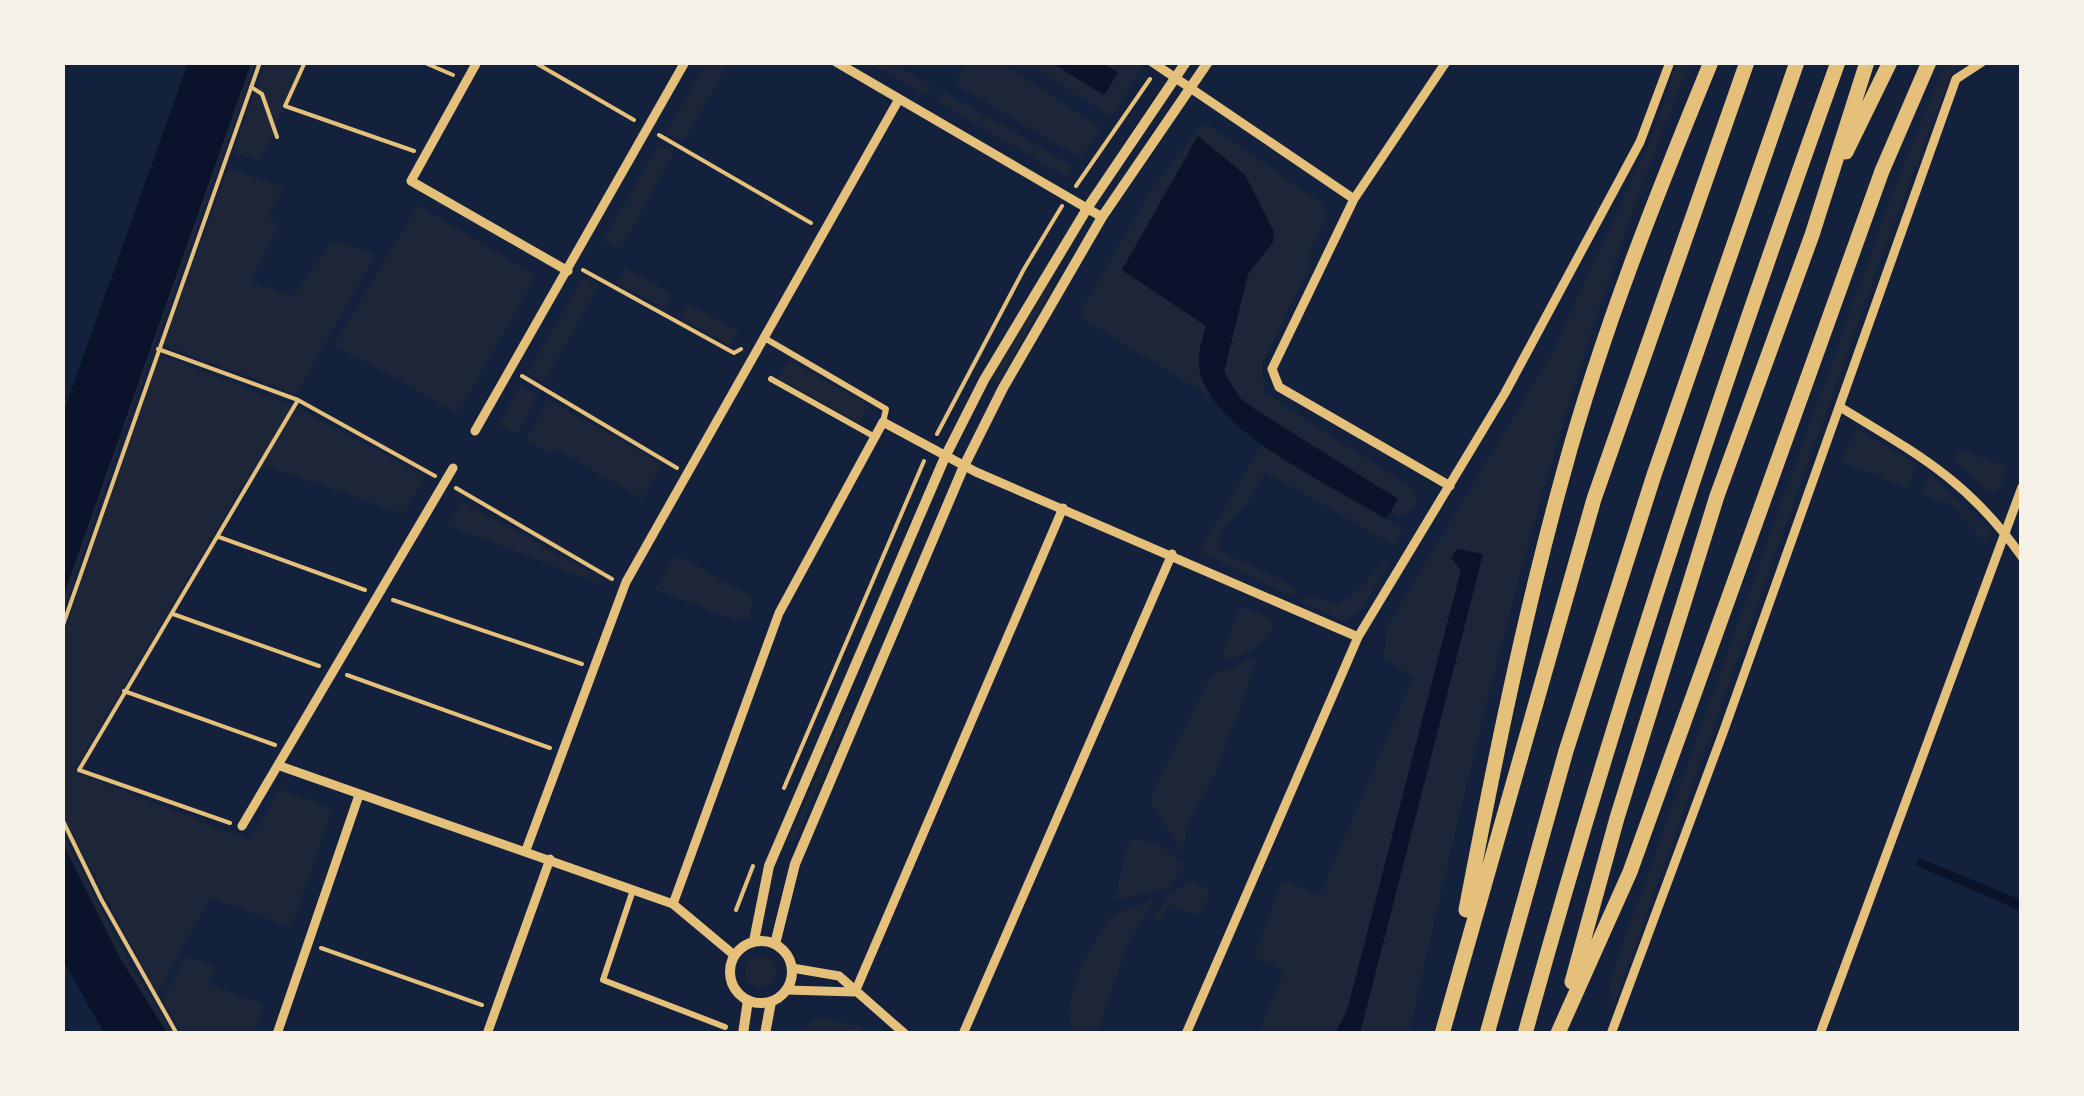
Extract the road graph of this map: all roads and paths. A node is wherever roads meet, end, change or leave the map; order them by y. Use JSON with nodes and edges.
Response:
{"nodes":[{"id":1,"x":260,"y":62,"type":"edge"},
{"id":2,"x":306,"y":62,"type":"edge"},
{"id":3,"x":423,"y":62,"type":"edge"},
{"id":4,"x":477,"y":62,"type":"edge"},
{"id":5,"x":534,"y":62,"type":"edge"},
{"id":6,"x":686,"y":62,"type":"edge"},
{"id":7,"x":836,"y":62,"type":"edge"},
{"id":8,"x":1152,"y":62,"type":"edge"},
{"id":9,"x":1186,"y":62,"type":"edge"},
{"id":10,"x":1208,"y":62,"type":"edge"},
{"id":11,"x":1446,"y":62,"type":"edge"},
{"id":12,"x":1670,"y":62,"type":"edge"},
{"id":13,"x":1711,"y":62,"type":"edge"},
{"id":14,"x":1747,"y":62,"type":"edge"},
{"id":15,"x":1797,"y":62,"type":"edge"},
{"id":16,"x":1838,"y":62,"type":"edge"},
{"id":17,"x":1867,"y":62,"type":"edge"},
{"id":18,"x":1890,"y":62,"type":"edge"},
{"id":19,"x":1929,"y":62,"type":"edge"},
{"id":20,"x":1982,"y":62,"type":"edge"},
{"id":21,"x":1175,"y":80,"type":"junction"},
{"id":22,"x":466,"y":82,"type":"junction"},
{"id":23,"x":251,"y":87,"type":"junction"},
{"id":24,"x":1189,"y":90,"type":"junction"},
{"id":25,"x":899,"y":99,"type":"junction"},
{"id":26,"x":647,"y":128,"type":"junction"},
{"id":27,"x":277,"y":137,"type":"dead end"},
{"id":28,"x":425,"y":156,"type":"junction"},
{"id":29,"x":1826,"y":192,"type":"junction"},
{"id":30,"x":1354,"y":199,"type":"junction"},
{"id":31,"x":1088,"y":208,"type":"junction"},
{"id":32,"x":1102,"y":217,"type":"junction"},
{"id":33,"x":824,"y":231,"type":"junction"},
{"id":34,"x":568,"y":271,"type":"junction"},
{"id":35,"x":763,"y":337,"type":"junction"},
{"id":36,"x":157,"y":348,"type":"junction"},
{"id":37,"x":509,"y":368,"type":"junction"},
{"id":38,"x":771,"y":379,"type":"dead end"},
{"id":39,"x":298,"y":400,"type":"junction"},
{"id":40,"x":1840,"y":408,"type":"junction"},
{"id":41,"x":883,"y":422,"type":"junction"},
{"id":42,"x":475,"y":431,"type":"dead end"},
{"id":43,"x":875,"y":437,"type":"junction"},
{"id":44,"x":945,"y":457,"type":"junction"},
{"id":45,"x":964,"y":466,"type":"junction"},
{"id":46,"x":453,"y":468,"type":"dead end"},
{"id":47,"x":685,"y":474,"type":"junction"},
{"id":48,"x":445,"y":482,"type":"junction"},
{"id":49,"x":1450,"y":486,"type":"junction"},
{"id":50,"x":2022,"y":487,"type":"edge"},
{"id":51,"x":1063,"y":508,"type":"junction"},
{"id":52,"x":2004,"y":531,"type":"junction"},
{"id":53,"x":216,"y":536,"type":"junction"},
{"id":54,"x":1172,"y":554,"type":"junction"},
{"id":55,"x":2022,"y":557,"type":"edge"},
{"id":56,"x":626,"y":582,"type":"junction"},
{"id":57,"x":378,"y":595,"type":"junction"},
{"id":58,"x":171,"y":613,"type":"junction"},
{"id":59,"x":62,"y":628,"type":"edge"},
{"id":60,"x":1358,"y":638,"type":"junction"},
{"id":61,"x":596,"y":669,"type":"junction"},
{"id":62,"x":334,"y":670,"type":"junction"},
{"id":63,"x":124,"y":691,"type":"junction"},
{"id":64,"x":287,"y":750,"type":"junction"},
{"id":65,"x":564,"y":753,"type":"junction"},
{"id":66,"x":280,"y":766,"type":"junction"},
{"id":67,"x":359,"y":794,"type":"junction"},
{"id":68,"x":62,"y":819,"type":"edge"},
{"id":69,"x":242,"y":826,"type":"joint"},
{"id":70,"x":526,"y":850,"type":"junction"},
{"id":71,"x":550,"y":859,"type":"junction"},
{"id":72,"x":633,"y":889,"type":"junction"},
{"id":73,"x":673,"y":904,"type":"junction"},
{"id":74,"x":754,"y":941,"type":"junction"},
{"id":75,"x":307,"y":943,"type":"junction"},
{"id":76,"x":775,"y":944,"type":"junction"},
{"id":77,"x":734,"y":955,"type":"junction"},
{"id":78,"x":792,"y":968,"type":"junction"},
{"id":79,"x":787,"y":990,"type":"junction"},
{"id":80,"x":854,"y":992,"type":"junction"},
{"id":81,"x":748,"y":1000,"type":"junction"},
{"id":82,"x":772,"y":1002,"type":"junction"},
{"id":83,"x":496,"y":1010,"type":"junction"},
{"id":84,"x":725,"y":1027,"type":"dead end"},
{"id":85,"x":1443,"y":1028,"type":"edge"},
{"id":86,"x":1612,"y":1031,"type":"edge"},
{"id":87,"x":1558,"y":1033,"type":"edge"},
{"id":88,"x":178,"y":1034,"type":"edge"},
{"id":89,"x":277,"y":1034,"type":"edge"},
{"id":90,"x":487,"y":1034,"type":"edge"},
{"id":91,"x":743,"y":1034,"type":"edge"},
{"id":92,"x":765,"y":1034,"type":"edge"},
{"id":93,"x":905,"y":1034,"type":"edge"},
{"id":94,"x":963,"y":1034,"type":"edge"},
{"id":95,"x":1186,"y":1034,"type":"edge"},
{"id":96,"x":1487,"y":1034,"type":"edge"},
{"id":97,"x":1525,"y":1034,"type":"edge"},
{"id":98,"x":1625,"y":1034,"type":"edge"},
{"id":99,"x":1820,"y":1034,"type":"edge"}],
"edges":[{"from":1,"to":23,"type":"path"},
{"from":2,"to":28,"type":"path"},
{"from":3,"to":22,"type":"path"},
{"from":4,"to":22,"type":"street"},
{"from":5,"to":26,"type":"path"},
{"from":6,"to":26,"type":"street"},
{"from":7,"to":25,"type":"street"},
{"from":8,"to":21,"type":"street"},
{"from":9,"to":21,"type":"street"},
{"from":10,"to":24,"type":"street"},
{"from":11,"to":30,"type":"street"},
{"from":12,"to":49,"type":"street"},
{"from":13,"to":85,"type":"highway"},
{"from":14,"to":85,"type":"highway"},
{"from":15,"to":96,"type":"highway"},
{"from":16,"to":97,"type":"highway"},
{"from":17,"to":29,"type":"highway"},
{"from":18,"to":29,"type":"highway"},
{"from":19,"to":87,"type":"highway"},
{"from":20,"to":40,"type":"street"},
{"from":21,"to":24,"type":"street"},
{"from":21,"to":31,"type":"street"},
{"from":22,"to":28,"type":"street"},
{"from":23,"to":27,"type":"path"},
{"from":23,"to":36,"type":"path"},
{"from":24,"to":30,"type":"street"},
{"from":24,"to":32,"type":"street"},
{"from":25,"to":31,"type":"street"},
{"from":25,"to":33,"type":"street"},
{"from":26,"to":33,"type":"path"},
{"from":26,"to":34,"type":"street"},
{"from":28,"to":34,"type":"street"},
{"from":29,"to":87,"type":"highway"},
{"from":30,"to":49,"type":"street"},
{"from":31,"to":32,"type":"street"},
{"from":31,"to":44,"type":"street"},
{"from":32,"to":45,"type":"street"},
{"from":33,"to":35,"type":"street"},
{"from":34,"to":35,"type":"path"},
{"from":34,"to":37,"type":"street"},
{"from":35,"to":41,"type":"street"},
{"from":35,"to":47,"type":"street"},
{"from":36,"to":39,"type":"path"},
{"from":36,"to":59,"type":"path"},
{"from":37,"to":42,"type":"street"},
{"from":37,"to":47,"type":"path"},
{"from":38,"to":43,"type":"street"},
{"from":39,"to":48,"type":"path"},
{"from":39,"to":53,"type":"path"},
{"from":40,"to":52,"type":"street"},
{"from":40,"to":86,"type":"street"},
{"from":41,"to":43,"type":"street"},
{"from":41,"to":44,"type":"street"},
{"from":43,"to":73,"type":"street"},
{"from":44,"to":45,"type":"street"},
{"from":44,"to":74,"type":"street"},
{"from":45,"to":51,"type":"street"},
{"from":45,"to":76,"type":"street"},
{"from":46,"to":48,"type":"street"},
{"from":47,"to":56,"type":"street"},
{"from":48,"to":56,"type":"path"},
{"from":48,"to":57,"type":"street"},
{"from":49,"to":60,"type":"street"},
{"from":50,"to":52,"type":"street"},
{"from":51,"to":54,"type":"street"},
{"from":51,"to":80,"type":"street"},
{"from":52,"to":55,"type":"street"},
{"from":52,"to":99,"type":"street"},
{"from":53,"to":57,"type":"path"},
{"from":53,"to":58,"type":"path"},
{"from":54,"to":60,"type":"street"},
{"from":54,"to":94,"type":"street"},
{"from":56,"to":61,"type":"street"},
{"from":57,"to":61,"type":"path"},
{"from":57,"to":62,"type":"street"},
{"from":58,"to":62,"type":"path"},
{"from":58,"to":63,"type":"path"},
{"from":60,"to":95,"type":"street"},
{"from":61,"to":65,"type":"street"},
{"from":62,"to":64,"type":"street"},
{"from":62,"to":65,"type":"path"},
{"from":63,"to":64,"type":"path"},
{"from":63,"to":69,"type":"path"},
{"from":64,"to":66,"type":"street"},
{"from":65,"to":70,"type":"street"},
{"from":66,"to":67,"type":"street"},
{"from":66,"to":69,"type":"street"},
{"from":67,"to":70,"type":"street"},
{"from":67,"to":75,"type":"street"},
{"from":68,"to":88,"type":"path"},
{"from":70,"to":71,"type":"street"},
{"from":71,"to":72,"type":"street"},
{"from":71,"to":83,"type":"street"},
{"from":72,"to":73,"type":"street"},
{"from":72,"to":84,"type":"street"},
{"from":73,"to":77,"type":"street"},
{"from":74,"to":76,"type":"street"},
{"from":74,"to":77,"type":"street"},
{"from":75,"to":83,"type":"path"},
{"from":75,"to":89,"type":"street"},
{"from":76,"to":78,"type":"street"},
{"from":77,"to":81,"type":"street"},
{"from":78,"to":79,"type":"street"},
{"from":78,"to":80,"type":"street"},
{"from":79,"to":80,"type":"street"},
{"from":79,"to":82,"type":"street"},
{"from":80,"to":93,"type":"street"},
{"from":81,"to":82,"type":"street"},
{"from":81,"to":91,"type":"street"},
{"from":82,"to":92,"type":"street"},
{"from":83,"to":90,"type":"street"},
{"from":86,"to":98,"type":"street"}]}
